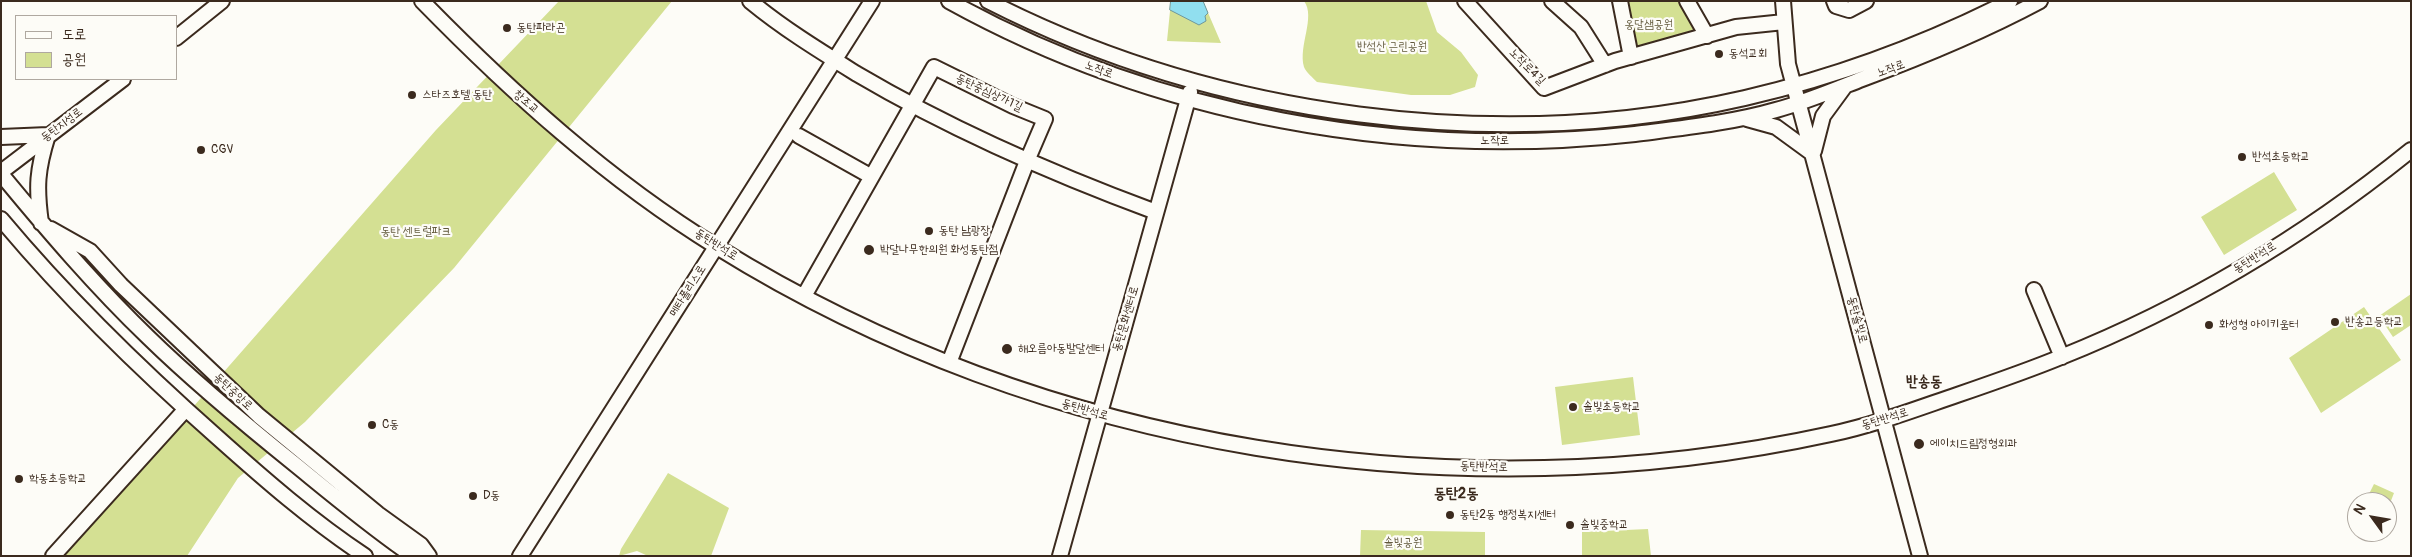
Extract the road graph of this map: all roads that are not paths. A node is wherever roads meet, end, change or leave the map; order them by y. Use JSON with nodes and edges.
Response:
{"nodes":[{"id":1,"x":222,"y":1,"type":"edge"},
{"id":2,"x":422,"y":1,"type":"edge"},
{"id":3,"x":750,"y":1,"type":"edge"},
{"id":4,"x":872,"y":1,"type":"edge"},
{"id":5,"x":949,"y":1,"type":"edge"},
{"id":6,"x":988,"y":1,"type":"edge"},
{"id":7,"x":1464,"y":1,"type":"edge"},
{"id":8,"x":1552,"y":1,"type":"edge"},
{"id":9,"x":1620,"y":1,"type":"edge"},
{"id":10,"x":1687,"y":1,"type":"edge"},
{"id":11,"x":1783,"y":1,"type":"edge"},
{"id":12,"x":1834,"y":1,"type":"edge"},
{"id":13,"x":1866,"y":1,"type":"edge"},
{"id":14,"x":2010,"y":1,"type":"edge"},
{"id":15,"x":2040,"y":1,"type":"edge"},
{"id":16,"x":1784,"y":22,"type":"junction"},
{"id":17,"x":178,"y":36,"type":"edge"},
{"id":18,"x":1707,"y":36,"type":"junction"},
{"id":19,"x":1631,"y":57,"type":"junction"},
{"id":20,"x":834,"y":60,"type":"junction"},
{"id":21,"x":1135,"y":63,"type":"junction"},
{"id":22,"x":1605,"y":65,"type":"junction"},
{"id":23,"x":1841,"y":70,"type":"junction"},
{"id":24,"x":122,"y":80,"type":"edge"},
{"id":25,"x":1129,"y":80,"type":"junction"},
{"id":26,"x":1193,"y":82,"type":"junction"},
{"id":27,"x":1795,"y":85,"type":"junction"},
{"id":28,"x":1846,"y":86,"type":"junction"},
{"id":29,"x":1251,"y":96,"type":"junction"},
{"id":30,"x":1188,"y":99,"type":"junction"},
{"id":31,"x":1741,"y":99,"type":"junction"},
{"id":32,"x":1799,"y":102,"type":"junction"},
{"id":33,"x":912,"y":107,"type":"junction"},
{"id":34,"x":1246,"y":113,"type":"junction"},
{"id":35,"x":1741,"y":118,"type":"junction"},
{"id":36,"x":563,"y":133,"type":"joint"},
{"id":37,"x":48,"y":135,"type":"junction"},
{"id":38,"x":799,"y":136,"type":"dead end"},
{"id":39,"x":1,"y":137,"type":"edge"},
{"id":40,"x":2411,"y":150,"type":"edge"},
{"id":41,"x":1813,"y":154,"type":"junction"},
{"id":42,"x":1027,"y":161,"type":"junction"},
{"id":43,"x":1,"y":173,"type":"edge"},
{"id":44,"x":865,"y":173,"type":"dead end"},
{"id":45,"x":1156,"y":212,"type":"junction"},
{"id":46,"x":1,"y":219,"type":"edge"},
{"id":47,"x":42,"y":224,"type":"junction"},
{"id":48,"x":1,"y":232,"type":"edge"},
{"id":49,"x":19,"y":240,"type":"junction"},
{"id":50,"x":716,"y":247,"type":"junction"},
{"id":51,"x":2034,"y":290,"type":"dead end"},
{"id":52,"x":804,"y":296,"type":"junction"},
{"id":53,"x":2062,"y":357,"type":"junction"},
{"id":54,"x":949,"y":363,"type":"junction"},
{"id":55,"x":185,"y":410,"type":"junction"},
{"id":56,"x":1099,"y":415,"type":"junction"},
{"id":57,"x":1884,"y":420,"type":"junction"},
{"id":58,"x":524,"y":550,"type":"edge"},
{"id":59,"x":53,"y":556,"type":"edge"},
{"id":60,"x":364,"y":556,"type":"edge"},
{"id":61,"x":413,"y":556,"type":"edge"},
{"id":62,"x":429,"y":556,"type":"edge"},
{"id":63,"x":512,"y":556,"type":"edge"},
{"id":64,"x":1060,"y":556,"type":"edge"},
{"id":65,"x":1920,"y":556,"type":"edge"}],
"edges":[{"from":1,"to":17,"type":"street"},
{"from":2,"to":36,"type":"street","name":"창조교"},
{"from":3,"to":20,"type":"street"},
{"from":4,"to":20,"type":"street","name":"메타폴리스로"},
{"from":5,"to":25,"type":"street","name":"노작로"},
{"from":6,"to":21,"type":"street","name":"노작로"},
{"from":7,"to":22,"type":"street","name":"노작로4길"},
{"from":8,"to":22,"type":"street"},
{"from":9,"to":19,"type":"street"},
{"from":10,"to":18,"type":"street"},
{"from":11,"to":16,"type":"street"},
{"from":12,"to":13,"type":"street"},
{"from":14,"to":23,"type":"street","name":"노작로"},
{"from":15,"to":28,"type":"street","name":"노작로"},
{"from":16,"to":18,"type":"street","name":"노작로4길"},
{"from":16,"to":27,"type":"street"},
{"from":18,"to":19,"type":"street","name":"노작로4길"},
{"from":19,"to":22,"type":"street","name":"노작로4길"},
{"from":20,"to":33,"type":"street"},
{"from":20,"to":50,"type":"street","name":"메타폴리스로"},
{"from":21,"to":25,"type":"street"},
{"from":21,"to":26,"type":"street","name":"노작로"},
{"from":23,"to":27,"type":"street","name":"노작로"},
{"from":23,"to":28,"type":"street"},
{"from":24,"to":37,"type":"street","name":"동탄지성로"},
{"from":25,"to":30,"type":"street","name":"노작로"},
{"from":26,"to":29,"type":"street","name":"노작로"},
{"from":26,"to":30,"type":"street","name":"동탄문화센터로"},
{"from":27,"to":31,"type":"street","name":"노작로"},
{"from":27,"to":32,"type":"street","name":"동탄솔빛로"},
{"from":28,"to":32,"type":"street","name":"노작로"},
{"from":28,"to":41,"type":"street"},
{"from":29,"to":31,"type":"street","name":"노작로"},
{"from":29,"to":34,"type":"street"},
{"from":30,"to":34,"type":"street","name":"노작로"},
{"from":30,"to":45,"type":"street","name":"동탄문화센터로"},
{"from":31,"to":35,"type":"street"},
{"from":32,"to":35,"type":"street","name":"노작로"},
{"from":32,"to":41,"type":"street","name":"동탄솔빛로"},
{"from":33,"to":42,"type":"street"},
{"from":33,"to":42,"type":"street","name":"동탄중심상가1길"},
{"from":33,"to":52,"type":"street","name":"동탄중심상가1길"},
{"from":34,"to":35,"type":"street","name":"노작로"},
{"from":35,"to":41,"type":"street"},
{"from":36,"to":50,"type":"street","name":"동탄반석로"},
{"from":37,"to":39,"type":"street"},
{"from":37,"to":43,"type":"street","name":"동탄지성로"},
{"from":37,"to":47,"type":"street"},
{"from":38,"to":44,"type":"street"},
{"from":40,"to":53,"type":"street","name":"동탄반석로"},
{"from":41,"to":57,"type":"street","name":"동탄솔빛로"},
{"from":42,"to":45,"type":"street"},
{"from":42,"to":54,"type":"street","name":"동탄중심상가1길"},
{"from":43,"to":47,"type":"street","name":"동탄중앙로"},
{"from":45,"to":56,"type":"street","name":"동탄문화센터로"},
{"from":46,"to":49,"type":"street"},
{"from":47,"to":61,"type":"street","name":"동탄중앙로"},
{"from":47,"to":62,"type":"street","name":"동탄중앙로"},
{"from":48,"to":49,"type":"street"},
{"from":49,"to":55,"type":"street"},
{"from":50,"to":52,"type":"street","name":"동탄반석로"},
{"from":50,"to":58,"type":"street","name":"메타폴리스로"},
{"from":51,"to":53,"type":"street"},
{"from":52,"to":54,"type":"street","name":"동탄반석로"},
{"from":53,"to":57,"type":"street","name":"동탄반석로"},
{"from":54,"to":56,"type":"street","name":"동탄반석로"},
{"from":55,"to":59,"type":"street"},
{"from":55,"to":60,"type":"street"},
{"from":56,"to":57,"type":"street","name":"동탄반석로"},
{"from":56,"to":64,"type":"street","name":"동탄문화센터로"},
{"from":57,"to":65,"type":"street","name":"동탄솔빛로"},
{"from":58,"to":63,"type":"street"}]}
